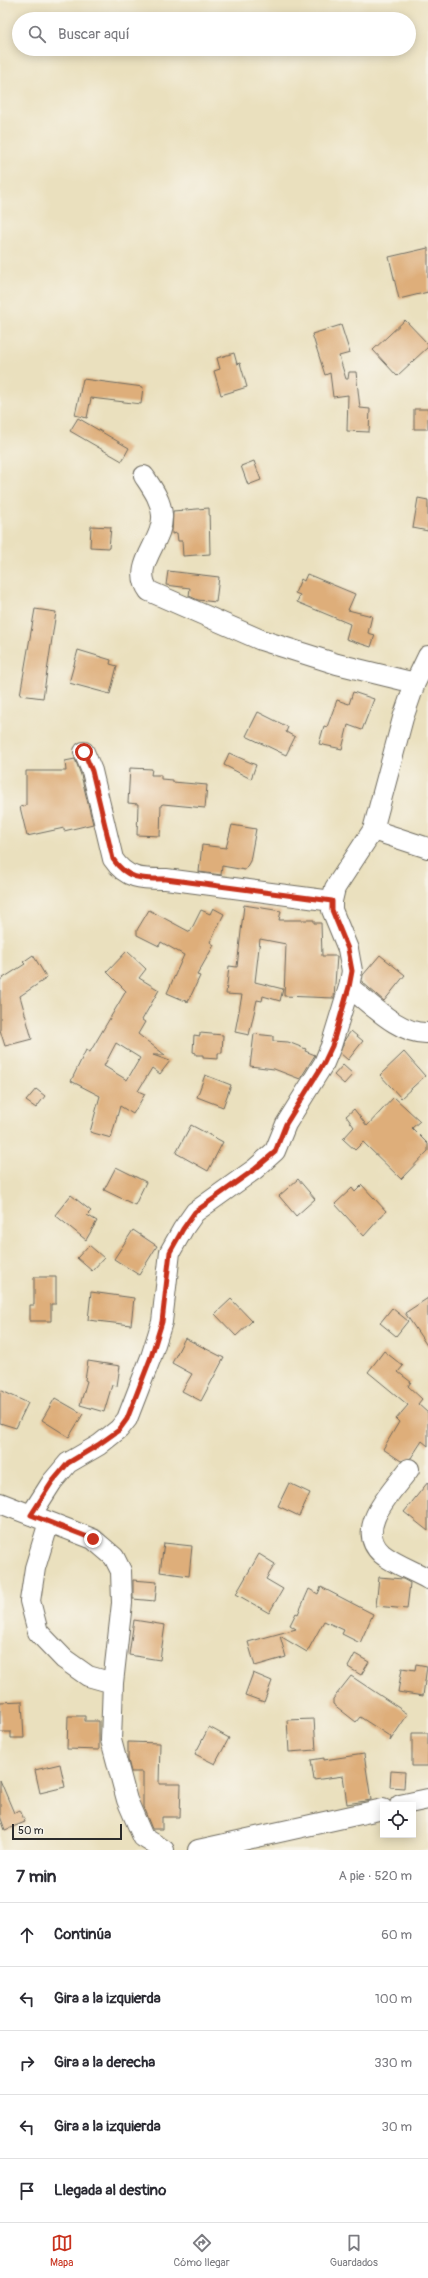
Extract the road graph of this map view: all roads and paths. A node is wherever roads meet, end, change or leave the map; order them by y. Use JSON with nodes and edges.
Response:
{"nodes":[{"id":1,"x":144,"y":476,"type":"dead end"},
{"id":2,"x":428,"y":656,"type":"edge"},
{"id":3,"x":415,"y":683,"type":"junction"},
{"id":4,"x":84,"y":752,"type":"dead end"},
{"id":5,"x":372,"y":830,"type":"junction"},
{"id":6,"x":428,"y":848,"type":"edge"},
{"id":7,"x":332,"y":901,"type":"junction"},
{"id":8,"x":349,"y":987,"type":"junction"},
{"id":9,"x":428,"y":1033,"type":"edge"},
{"id":10,"x":409,"y":1469,"type":"dead end"},
{"id":11,"x":0,"y":1503,"type":"edge"},
{"id":12,"x":40,"y":1518,"type":"junction"},
{"id":13,"x":428,"y":1579,"type":"edge"},
{"id":14,"x":113,"y":1683,"type":"junction"},
{"id":15,"x":428,"y":1799,"type":"edge"},
{"id":16,"x":414,"y":1802,"type":"edge"},
{"id":17,"x":380,"y":1810,"type":"edge"},
{"id":18,"x":164,"y":1850,"type":"edge"},
{"id":19,"x":198,"y":1850,"type":"edge"}],
"edges":[{"from":1,"to":3,"type":"street"},
{"from":2,"to":3,"type":"street"},
{"from":3,"to":5,"type":"street"},
{"from":4,"to":7,"type":"street"},
{"from":5,"to":6,"type":"street"},
{"from":5,"to":7,"type":"street"},
{"from":7,"to":8,"type":"street"},
{"from":8,"to":9,"type":"street"},
{"from":8,"to":12,"type":"street"},
{"from":10,"to":13,"type":"street"},
{"from":11,"to":12,"type":"street"},
{"from":12,"to":14,"type":"street"},
{"from":12,"to":14,"type":"street"},
{"from":14,"to":18,"type":"street"},
{"from":15,"to":16,"type":"street"},
{"from":17,"to":19,"type":"street"}]}
